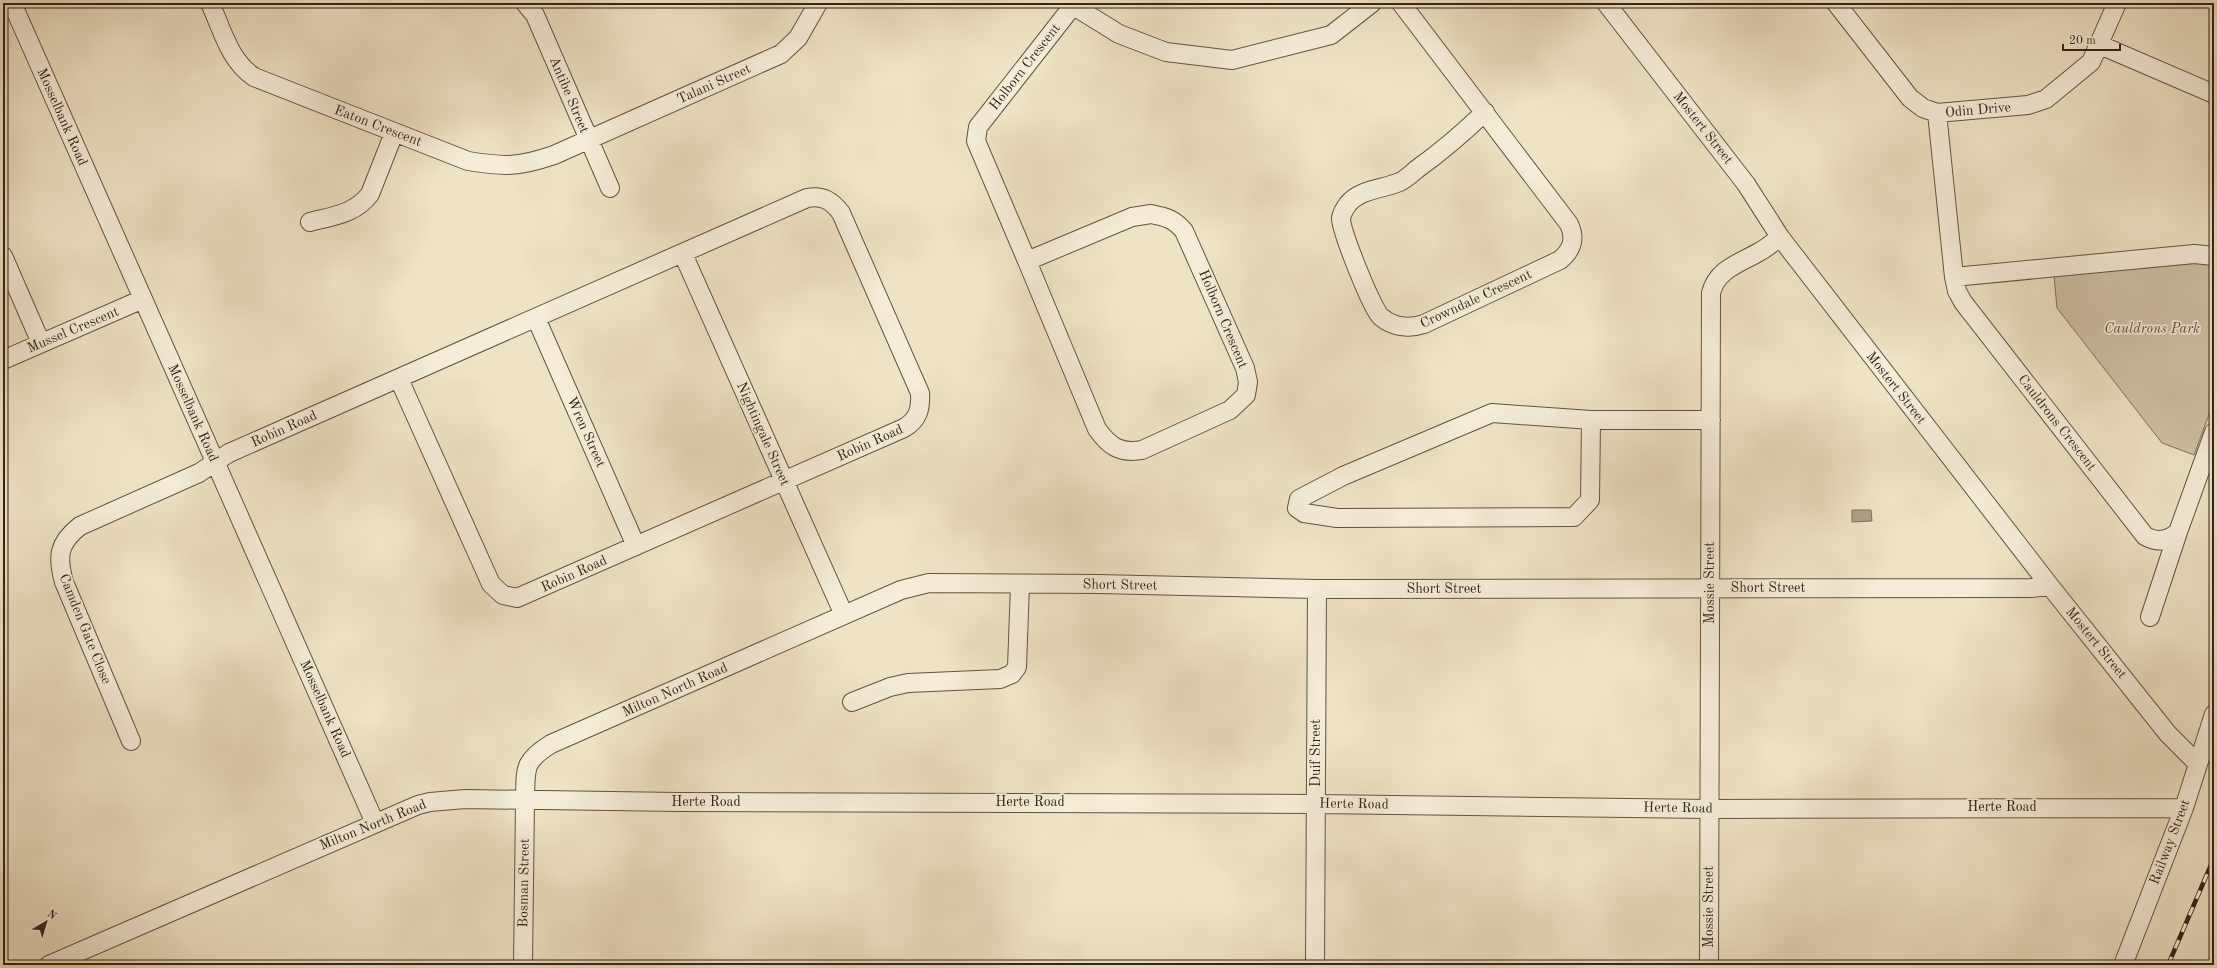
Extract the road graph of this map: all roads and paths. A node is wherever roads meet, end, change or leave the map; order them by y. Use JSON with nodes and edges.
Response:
{"nodes":[{"id":1,"x":12,"y":3,"type":"edge"},
{"id":2,"x":210,"y":3,"type":"edge"},
{"id":3,"x":818,"y":3,"type":"edge"},
{"id":4,"x":1372,"y":3,"type":"edge"},
{"id":5,"x":1401,"y":3,"type":"edge"},
{"id":6,"x":1606,"y":3,"type":"edge"},
{"id":7,"x":1836,"y":3,"type":"edge"},
{"id":8,"x":2117,"y":3,"type":"edge"},
{"id":9,"x":533,"y":5,"type":"edge"},
{"id":10,"x":1070,"y":5,"type":"edge"},
{"id":11,"x":2100,"y":45,"type":"junction"},
{"id":12,"x":2214,"y":94,"type":"edge"},
{"id":13,"x":1485,"y":112,"type":"junction"},
{"id":14,"x":1937,"y":113,"type":"junction"},
{"id":15,"x":394,"y":133,"type":"junction"},
{"id":16,"x":588,"y":139,"type":"junction"},
{"id":17,"x":610,"y":188,"type":"dead end"},
{"id":18,"x":310,"y":222,"type":"dead end"},
{"id":19,"x":1780,"y":237,"type":"junction"},
{"id":20,"x":683,"y":254,"type":"junction"},
{"id":21,"x":3,"y":256,"type":"edge"},
{"id":22,"x":2214,"y":256,"type":"edge"},
{"id":23,"x":1027,"y":261,"type":"junction"},
{"id":24,"x":1954,"y":277,"type":"junction"},
{"id":25,"x":143,"y":299,"type":"junction"},
{"id":26,"x":536,"y":318,"type":"junction"},
{"id":27,"x":41,"y":343,"type":"junction"},
{"id":28,"x":3,"y":360,"type":"edge"},
{"id":29,"x":399,"y":378,"type":"junction"},
{"id":30,"x":1591,"y":420,"type":"junction"},
{"id":31,"x":1711,"y":420,"type":"junction"},
{"id":32,"x":2214,"y":432,"type":"edge"},
{"id":33,"x":215,"y":462,"type":"junction"},
{"id":34,"x":784,"y":481,"type":"junction"},
{"id":35,"x":2178,"y":532,"type":"junction"},
{"id":36,"x":636,"y":546,"type":"junction"},
{"id":37,"x":1020,"y":585,"type":"junction"},
{"id":38,"x":2050,"y":586,"type":"junction"},
{"id":39,"x":1710,"y":588,"type":"junction"},
{"id":40,"x":1317,"y":589,"type":"junction"},
{"id":41,"x":844,"y":615,"type":"junction"},
{"id":42,"x":2150,"y":618,"type":"dead end"},
{"id":43,"x":852,"y":702,"type":"dead end"},
{"id":44,"x":2213,"y":716,"type":"edge"},
{"id":45,"x":131,"y":741,"type":"dead end"},
{"id":46,"x":2198,"y":764,"type":"junction"},
{"id":47,"x":525,"y":801,"type":"junction"},
{"id":48,"x":1316,"y":804,"type":"junction"},
{"id":49,"x":2184,"y":808,"type":"junction"},
{"id":50,"x":1710,"y":809,"type":"junction"},
{"id":51,"x":375,"y":823,"type":"junction"},
{"id":52,"x":49,"y":965,"type":"edge"},
{"id":53,"x":523,"y":965,"type":"edge"},
{"id":54,"x":1315,"y":965,"type":"edge"},
{"id":55,"x":1709,"y":965,"type":"edge"},
{"id":56,"x":2123,"y":965,"type":"edge"}],
"edges":[{"from":1,"to":25,"type":"street","name":"Mosselbank Road"},
{"from":2,"to":15,"type":"street","name":"Eaton Crescent"},
{"from":3,"to":16,"type":"street","name":"Talani Street"},
{"from":4,"to":10,"type":"street"},
{"from":5,"to":13,"type":"street","name":"Crowndale Crescent"},
{"from":6,"to":19,"type":"street","name":"Mostert Street"},
{"from":7,"to":14,"type":"street","name":"Odin Drive"},
{"from":8,"to":11,"type":"street","name":"Odin Drive"},
{"from":9,"to":16,"type":"street","name":"Antibe Street"},
{"from":10,"to":23,"type":"street","name":"Holborn Crescent"},
{"from":11,"to":12,"type":"street"},
{"from":11,"to":14,"type":"street","name":"Odin Drive"},
{"from":13,"to":13,"type":"street","name":"Crowndale Crescent"},
{"from":14,"to":24,"type":"street","name":"Cauldrons Crescent"},
{"from":15,"to":16,"type":"street","name":"Eaton Crescent"},
{"from":15,"to":18,"type":"street"},
{"from":16,"to":17,"type":"street","name":"Antibe Street"},
{"from":19,"to":31,"type":"street","name":"Mossie Street"},
{"from":19,"to":38,"type":"street","name":"Mostert Street"},
{"from":20,"to":26,"type":"street","name":"Robin Road"},
{"from":20,"to":34,"type":"street","name":"Nightingale Street"},
{"from":20,"to":34,"type":"street","name":"Robin Road"},
{"from":21,"to":27,"type":"street"},
{"from":22,"to":24,"type":"street"},
{"from":23,"to":23,"type":"street","name":"Holborn Crescent"},
{"from":24,"to":35,"type":"street","name":"Cauldrons Crescent"},
{"from":25,"to":27,"type":"street","name":"Mussel Crescent"},
{"from":25,"to":33,"type":"street","name":"Mosselbank Road"},
{"from":26,"to":29,"type":"street","name":"Robin Road"},
{"from":26,"to":36,"type":"street","name":"Wren Street"},
{"from":27,"to":28,"type":"street","name":"Mussel Crescent"},
{"from":29,"to":33,"type":"street","name":"Robin Road"},
{"from":29,"to":36,"type":"street","name":"Robin Road"},
{"from":30,"to":30,"type":"street"},
{"from":30,"to":31,"type":"street"},
{"from":31,"to":39,"type":"street","name":"Mossie Street"},
{"from":32,"to":35,"type":"street"},
{"from":33,"to":45,"type":"street","name":"Camden Gate Close"},
{"from":33,"to":51,"type":"street","name":"Mosselbank Road"},
{"from":34,"to":36,"type":"street","name":"Robin Road"},
{"from":34,"to":41,"type":"street","name":"Nightingale Street"},
{"from":35,"to":42,"type":"street"},
{"from":37,"to":40,"type":"street","name":"Short Street"},
{"from":37,"to":41,"type":"street","name":"Short Street"},
{"from":37,"to":43,"type":"street"},
{"from":38,"to":39,"type":"street","name":"Short Street"},
{"from":38,"to":46,"type":"street","name":"Mostert Street"},
{"from":39,"to":40,"type":"street","name":"Short Street"},
{"from":39,"to":50,"type":"street","name":"Mossie Street"},
{"from":40,"to":48,"type":"street","name":"Duif Street"},
{"from":41,"to":47,"type":"street","name":"Milton North Road"},
{"from":44,"to":46,"type":"street","name":"Railway Street"},
{"from":46,"to":49,"type":"street","name":"Railway Street"},
{"from":47,"to":48,"type":"street","name":"Herte Road"},
{"from":47,"to":51,"type":"street","name":"Milton North Road"},
{"from":47,"to":53,"type":"street","name":"Bosman Street"},
{"from":48,"to":50,"type":"street","name":"Herte Road"},
{"from":48,"to":54,"type":"street","name":"Duif Street"},
{"from":49,"to":50,"type":"street","name":"Herte Road"},
{"from":49,"to":56,"type":"street","name":"Railway Street"},
{"from":50,"to":55,"type":"street","name":"Mossie Street"},
{"from":51,"to":52,"type":"street","name":"Milton North Road"}]}
